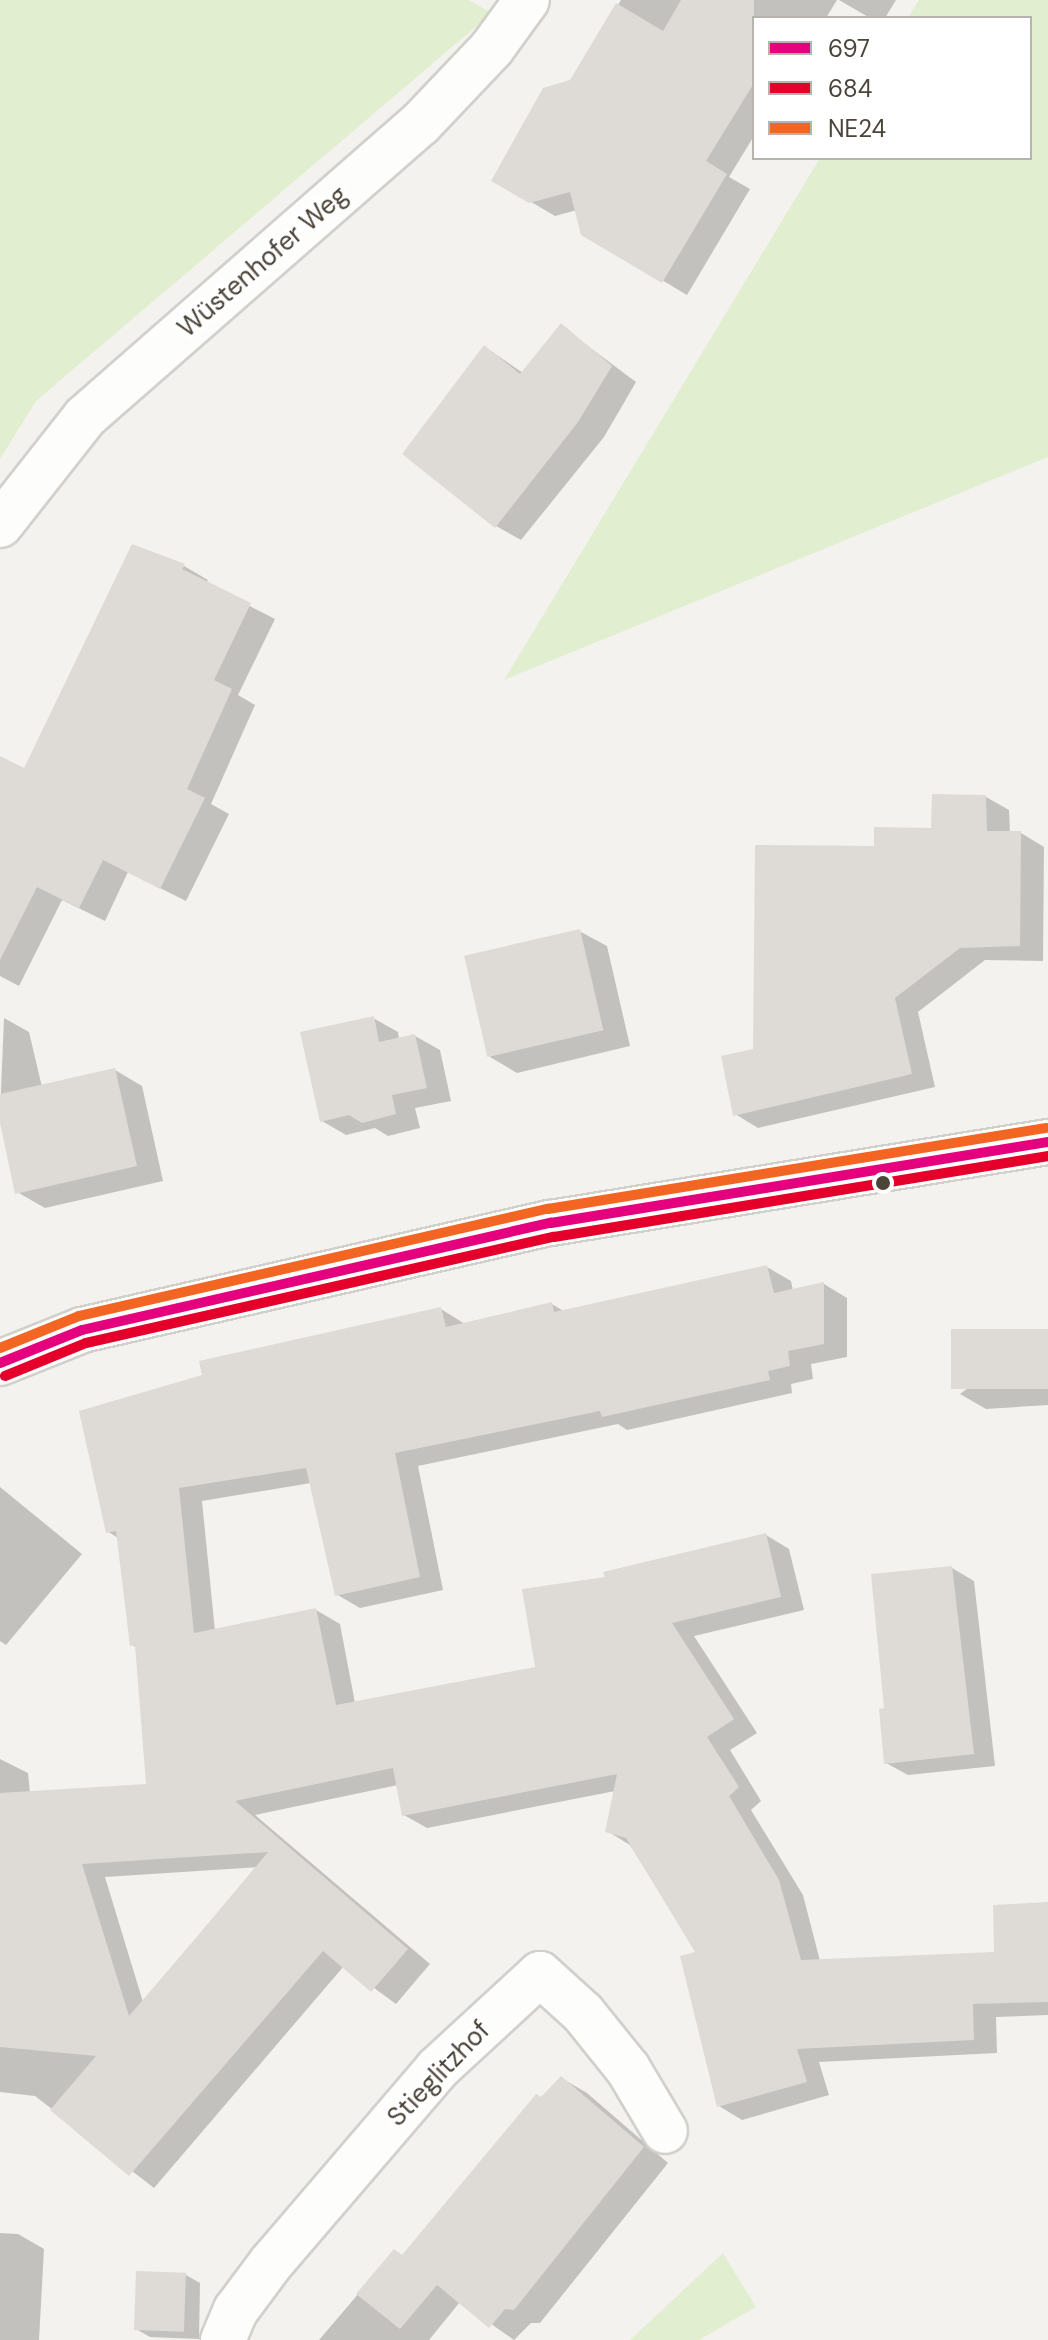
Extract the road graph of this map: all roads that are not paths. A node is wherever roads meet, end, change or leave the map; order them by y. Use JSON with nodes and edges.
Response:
{"nodes":[{"id":1,"x":527,"y":0,"type":"edge"},
{"id":2,"x":0,"y":525,"type":"edge"},
{"id":3,"x":1048,"y":1142,"type":"edge"},
{"id":4,"x":0,"y":1363,"type":"edge"},
{"id":5,"x":665,"y":2131,"type":"dead end"},
{"id":6,"x":223,"y":2340,"type":"edge"}],
"edges":[{"from":1,"to":2,"type":"street","name":"Wüstenhofer Weg"},
{"from":3,"to":4,"type":"street"},
{"from":5,"to":6,"type":"street","name":"Stieglitzhof"}]}
